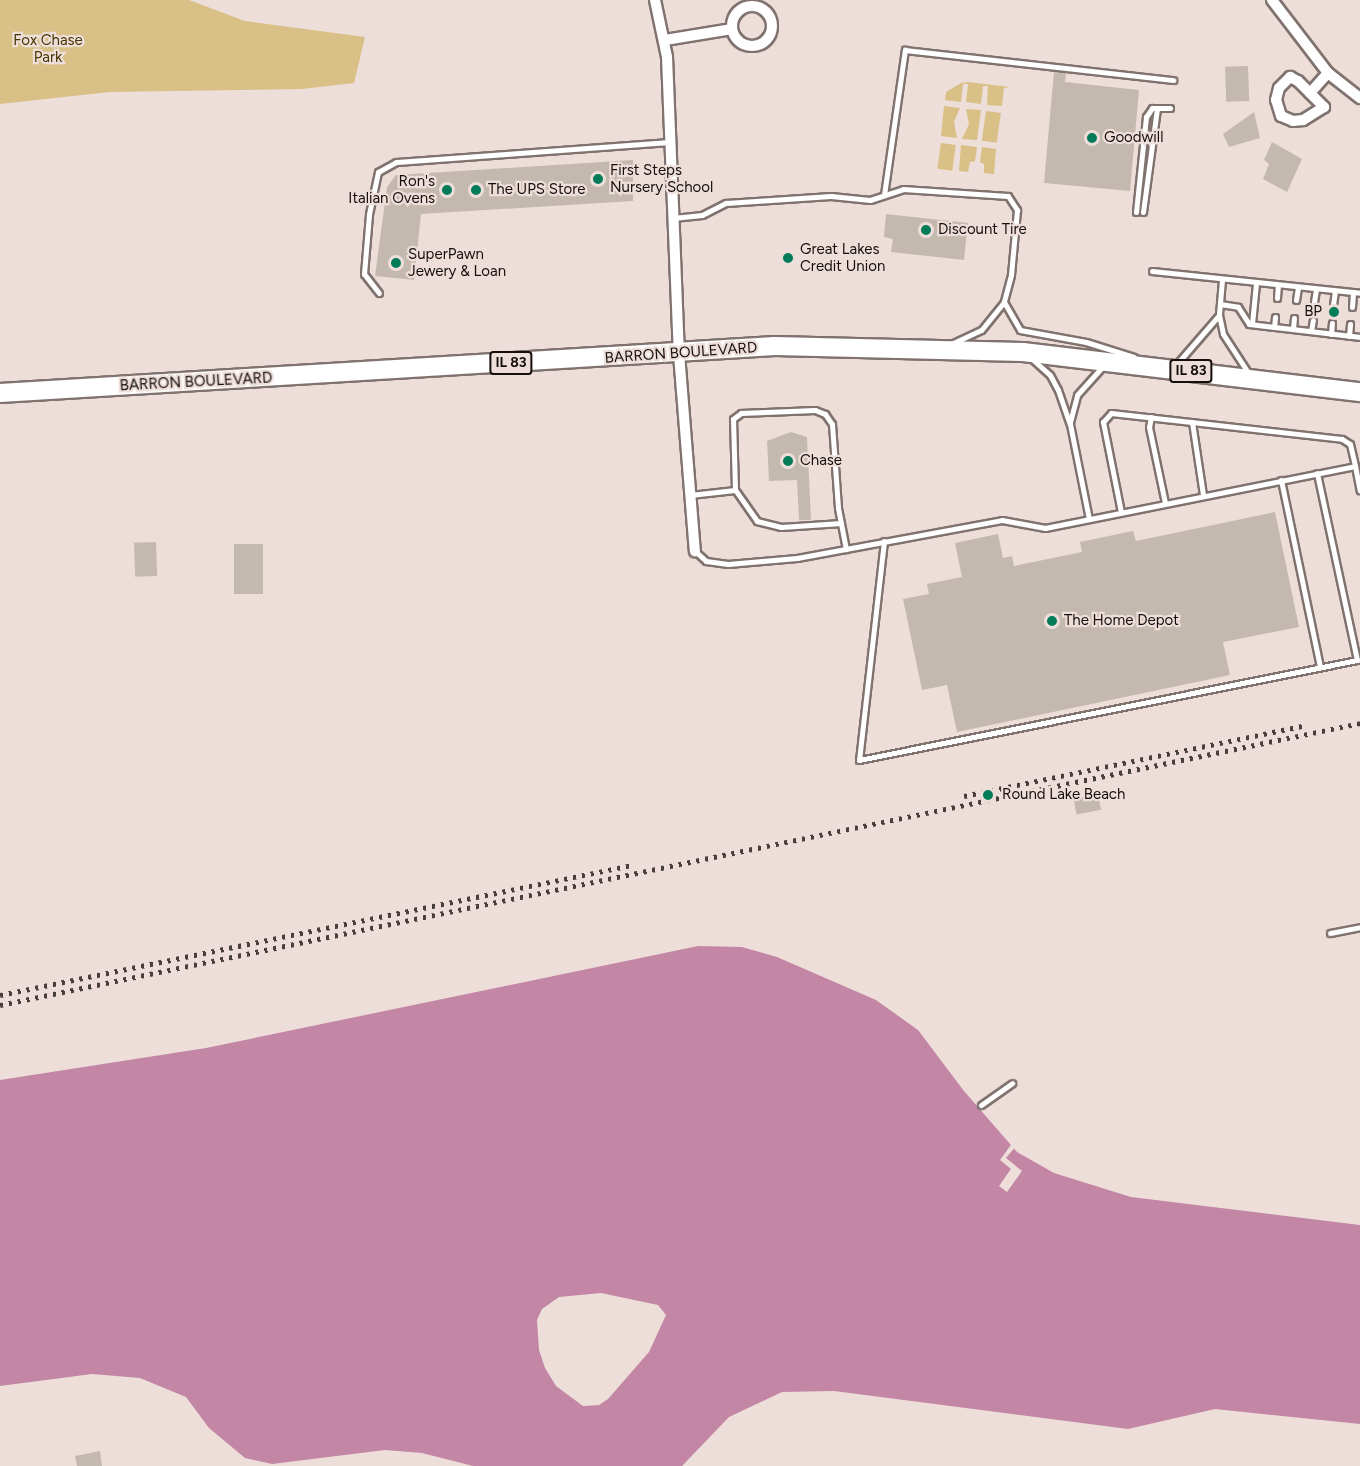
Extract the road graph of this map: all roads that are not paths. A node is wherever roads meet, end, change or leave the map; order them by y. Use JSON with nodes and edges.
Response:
{"nodes":[{"id":1,"x":656,"y":0,"type":"edge"},
{"id":2,"x":1272,"y":0,"type":"edge"},
{"id":3,"x":732,"y":29,"type":"dead end"},
{"id":4,"x":665,"y":40,"type":"junction"},
{"id":5,"x":1328,"y":74,"type":"junction"},
{"id":6,"x":1173,"y":80,"type":"dead end"},
{"id":7,"x":1310,"y":93,"type":"junction"},
{"id":8,"x":1360,"y":98,"type":"edge"},
{"id":9,"x":1170,"y":108,"type":"dead end"},
{"id":10,"x":670,"y":142,"type":"junction"},
{"id":11,"x":884,"y":195,"type":"junction"},
{"id":12,"x":1139,"y":212,"type":"dead end"},
{"id":13,"x":673,"y":218,"type":"junction"},
{"id":14,"x":1152,"y":271,"type":"dead end"},
{"id":15,"x":1222,"y":280,"type":"junction"},
{"id":16,"x":1256,"y":283,"type":"junction"},
{"id":17,"x":1278,"y":285,"type":"junction"},
{"id":18,"x":1298,"y":287,"type":"junction"},
{"id":19,"x":1316,"y":289,"type":"junction"},
{"id":20,"x":1335,"y":291,"type":"junction"},
{"id":21,"x":1353,"y":292,"type":"junction"},
{"id":22,"x":379,"y":293,"type":"dead end"},
{"id":23,"x":1360,"y":293,"type":"edge"},
{"id":24,"x":1277,"y":298,"type":"dead end"},
{"id":25,"x":1296,"y":300,"type":"dead end"},
{"id":26,"x":1004,"y":302,"type":"junction"},
{"id":27,"x":1314,"y":302,"type":"dead end"},
{"id":28,"x":1220,"y":304,"type":"junction"},
{"id":29,"x":1333,"y":305,"type":"dead end"},
{"id":30,"x":1352,"y":307,"type":"dead end"},
{"id":31,"x":1219,"y":315,"type":"junction"},
{"id":32,"x":1275,"y":317,"type":"dead end"},
{"id":33,"x":1294,"y":318,"type":"dead end"},
{"id":34,"x":1312,"y":320,"type":"dead end"},
{"id":35,"x":1332,"y":323,"type":"dead end"},
{"id":36,"x":1252,"y":324,"type":"junction"},
{"id":37,"x":1350,"y":324,"type":"dead end"},
{"id":38,"x":1274,"y":327,"type":"junction"},
{"id":39,"x":1293,"y":329,"type":"junction"},
{"id":40,"x":1311,"y":331,"type":"junction"},
{"id":41,"x":1330,"y":334,"type":"junction"},
{"id":42,"x":1349,"y":336,"type":"junction"},
{"id":43,"x":1360,"y":337,"type":"edge"},
{"id":44,"x":943,"y":348,"type":"junction"},
{"id":45,"x":1023,"y":352,"type":"junction"},
{"id":46,"x":679,"y":354,"type":"junction"},
{"id":47,"x":1110,"y":361,"type":"junction"},
{"id":48,"x":1170,"y":368,"type":"junction"},
{"id":49,"x":1254,"y":379,"type":"junction"},
{"id":50,"x":1360,"y":392,"type":"edge"},
{"id":51,"x":0,"y":393,"type":"edge"},
{"id":52,"x":1151,"y":417,"type":"junction"},
{"id":53,"x":1192,"y":422,"type":"junction"},
{"id":54,"x":1070,"y":424,"type":"junction"},
{"id":55,"x":1354,"y":466,"type":"junction"},
{"id":56,"x":1317,"y":473,"type":"junction"},
{"id":57,"x":1281,"y":480,"type":"junction"},
{"id":58,"x":735,"y":490,"type":"junction"},
{"id":59,"x":1360,"y":491,"type":"edge"},
{"id":60,"x":690,"y":495,"type":"junction"},
{"id":61,"x":1203,"y":495,"type":"junction"},
{"id":62,"x":1165,"y":503,"type":"junction"},
{"id":63,"x":1121,"y":512,"type":"junction"},
{"id":64,"x":1089,"y":519,"type":"junction"},
{"id":65,"x":841,"y":523,"type":"junction"},
{"id":66,"x":884,"y":541,"type":"junction"},
{"id":67,"x":846,"y":549,"type":"junction"},
{"id":68,"x":694,"y":551,"type":"joint"},
{"id":69,"x":1320,"y":667,"type":"junction"},
{"id":70,"x":1360,"y":927,"type":"edge"},
{"id":71,"x":1330,"y":933,"type":"dead end"},
{"id":72,"x":1012,"y":1083,"type":"dead end"},
{"id":73,"x":981,"y":1105,"type":"dead end"}],
"edges":[{"from":1,"to":4,"type":"street"},
{"from":2,"to":5,"type":"street"},
{"from":3,"to":4,"type":"street"},
{"from":4,"to":10,"type":"street"},
{"from":5,"to":7,"type":"street"},
{"from":5,"to":8,"type":"street"},
{"from":6,"to":11,"type":"lane"},
{"from":7,"to":7,"type":"street"},
{"from":9,"to":12,"type":"lane"},
{"from":10,"to":13,"type":"street"},
{"from":10,"to":22,"type":"lane"},
{"from":11,"to":13,"type":"lane"},
{"from":11,"to":26,"type":"lane"},
{"from":13,"to":46,"type":"street"},
{"from":14,"to":15,"type":"lane"},
{"from":15,"to":16,"type":"lane"},
{"from":15,"to":28,"type":"lane"},
{"from":16,"to":17,"type":"lane"},
{"from":16,"to":36,"type":"lane"},
{"from":17,"to":18,"type":"lane"},
{"from":17,"to":24,"type":"lane"},
{"from":18,"to":19,"type":"lane"},
{"from":18,"to":25,"type":"lane"},
{"from":19,"to":20,"type":"lane"},
{"from":19,"to":27,"type":"lane"},
{"from":20,"to":21,"type":"lane"},
{"from":20,"to":29,"type":"lane"},
{"from":21,"to":23,"type":"lane"},
{"from":21,"to":30,"type":"lane"},
{"from":26,"to":44,"type":"lane"},
{"from":26,"to":48,"type":"lane"},
{"from":28,"to":31,"type":"lane"},
{"from":28,"to":36,"type":"lane"},
{"from":31,"to":48,"type":"lane"},
{"from":31,"to":49,"type":"lane"},
{"from":32,"to":38,"type":"lane"},
{"from":33,"to":39,"type":"lane"},
{"from":34,"to":40,"type":"lane"},
{"from":35,"to":41,"type":"lane"},
{"from":36,"to":38,"type":"lane"},
{"from":37,"to":42,"type":"lane"},
{"from":38,"to":39,"type":"lane"},
{"from":39,"to":40,"type":"lane"},
{"from":40,"to":41,"type":"lane"},
{"from":41,"to":42,"type":"lane"},
{"from":42,"to":43,"type":"lane"},
{"from":44,"to":45,"type":"main road","name":"BARRON BOULEVARD","number":"IL 83"},
{"from":44,"to":46,"type":"main road","name":"BARRON BOULEVARD","number":"IL 83"},
{"from":45,"to":47,"type":"main road","name":"BARRON BOULEVARD","number":"IL 83"},
{"from":45,"to":54,"type":"lane"},
{"from":46,"to":51,"type":"main road","name":"BARRON BOULEVARD","number":"IL 83"},
{"from":46,"to":60,"type":"street"},
{"from":47,"to":48,"type":"main road","name":"BARRON BOULEVARD","number":"IL 83"},
{"from":47,"to":54,"type":"lane"},
{"from":48,"to":49,"type":"main road","name":"BARRON BOULEVARD","number":"IL 83"},
{"from":49,"to":50,"type":"main road","name":"BARRON BOULEVARD","number":"IL 83"},
{"from":52,"to":53,"type":"lane"},
{"from":52,"to":62,"type":"lane"},
{"from":52,"to":63,"type":"lane"},
{"from":53,"to":55,"type":"lane"},
{"from":53,"to":61,"type":"lane"},
{"from":54,"to":64,"type":"lane"},
{"from":55,"to":56,"type":"lane"},
{"from":55,"to":59,"type":"lane"},
{"from":56,"to":57,"type":"lane"},
{"from":56,"to":69,"type":"lane"},
{"from":57,"to":61,"type":"lane"},
{"from":57,"to":69,"type":"lane"},
{"from":58,"to":60,"type":"lane"},
{"from":58,"to":65,"type":"lane"},
{"from":58,"to":65,"type":"lane"},
{"from":60,"to":68,"type":"street"},
{"from":61,"to":62,"type":"lane"},
{"from":62,"to":63,"type":"lane"},
{"from":63,"to":64,"type":"lane"},
{"from":64,"to":66,"type":"lane"},
{"from":65,"to":67,"type":"lane"},
{"from":66,"to":67,"type":"lane"},
{"from":66,"to":69,"type":"lane"},
{"from":67,"to":68,"type":"lane"},
{"from":70,"to":71,"type":"lane"},
{"from":72,"to":73,"type":"lane"}]}
